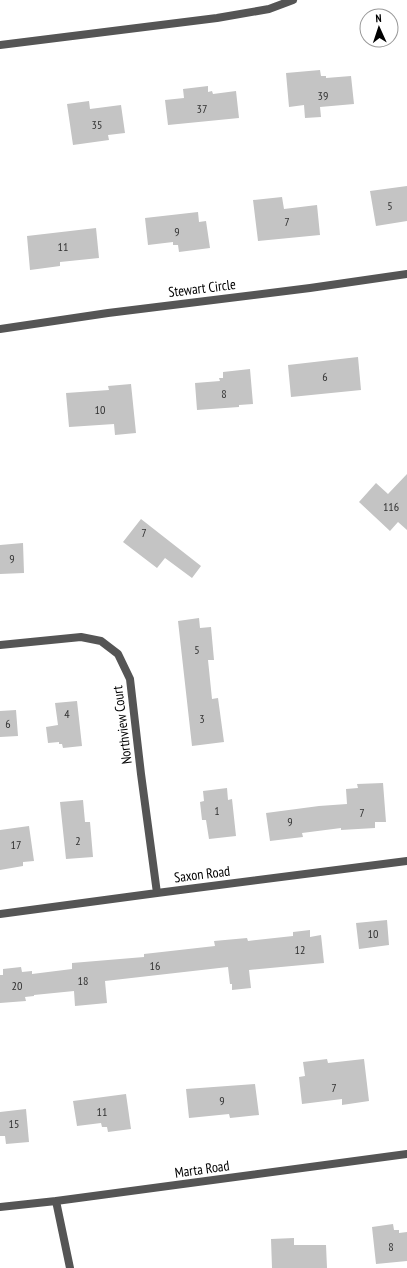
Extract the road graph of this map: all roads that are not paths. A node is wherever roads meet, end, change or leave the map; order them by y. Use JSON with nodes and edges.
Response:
{"nodes":[{"id":1,"x":293,"y":0,"type":"edge"},
{"id":2,"x":0,"y":45,"type":"edge"},
{"id":3,"x":407,"y":274,"type":"edge"},
{"id":4,"x":0,"y":329,"type":"edge"},
{"id":5,"x":0,"y":645,"type":"edge"},
{"id":6,"x":407,"y":861,"type":"edge"},
{"id":7,"x":157,"y":892,"type":"junction"},
{"id":8,"x":0,"y":914,"type":"edge"},
{"id":9,"x":407,"y":1154,"type":"edge"},
{"id":10,"x":56,"y":1202,"type":"junction"},
{"id":11,"x":0,"y":1207,"type":"edge"},
{"id":12,"x":70,"y":1268,"type":"edge"}],
"edges":[{"from":1,"to":2,"type":"street"},
{"from":3,"to":4,"type":"street","name":"Stewart Circle"},
{"from":5,"to":7,"type":"street","name":"Northview Court"},
{"from":6,"to":7,"type":"street","name":"Saxon Road"},
{"from":7,"to":8,"type":"street","name":"Saxon Road"},
{"from":9,"to":10,"type":"street","name":"Marta Road"},
{"from":10,"to":11,"type":"street","name":"Marta Road"},
{"from":10,"to":12,"type":"street"}]}
